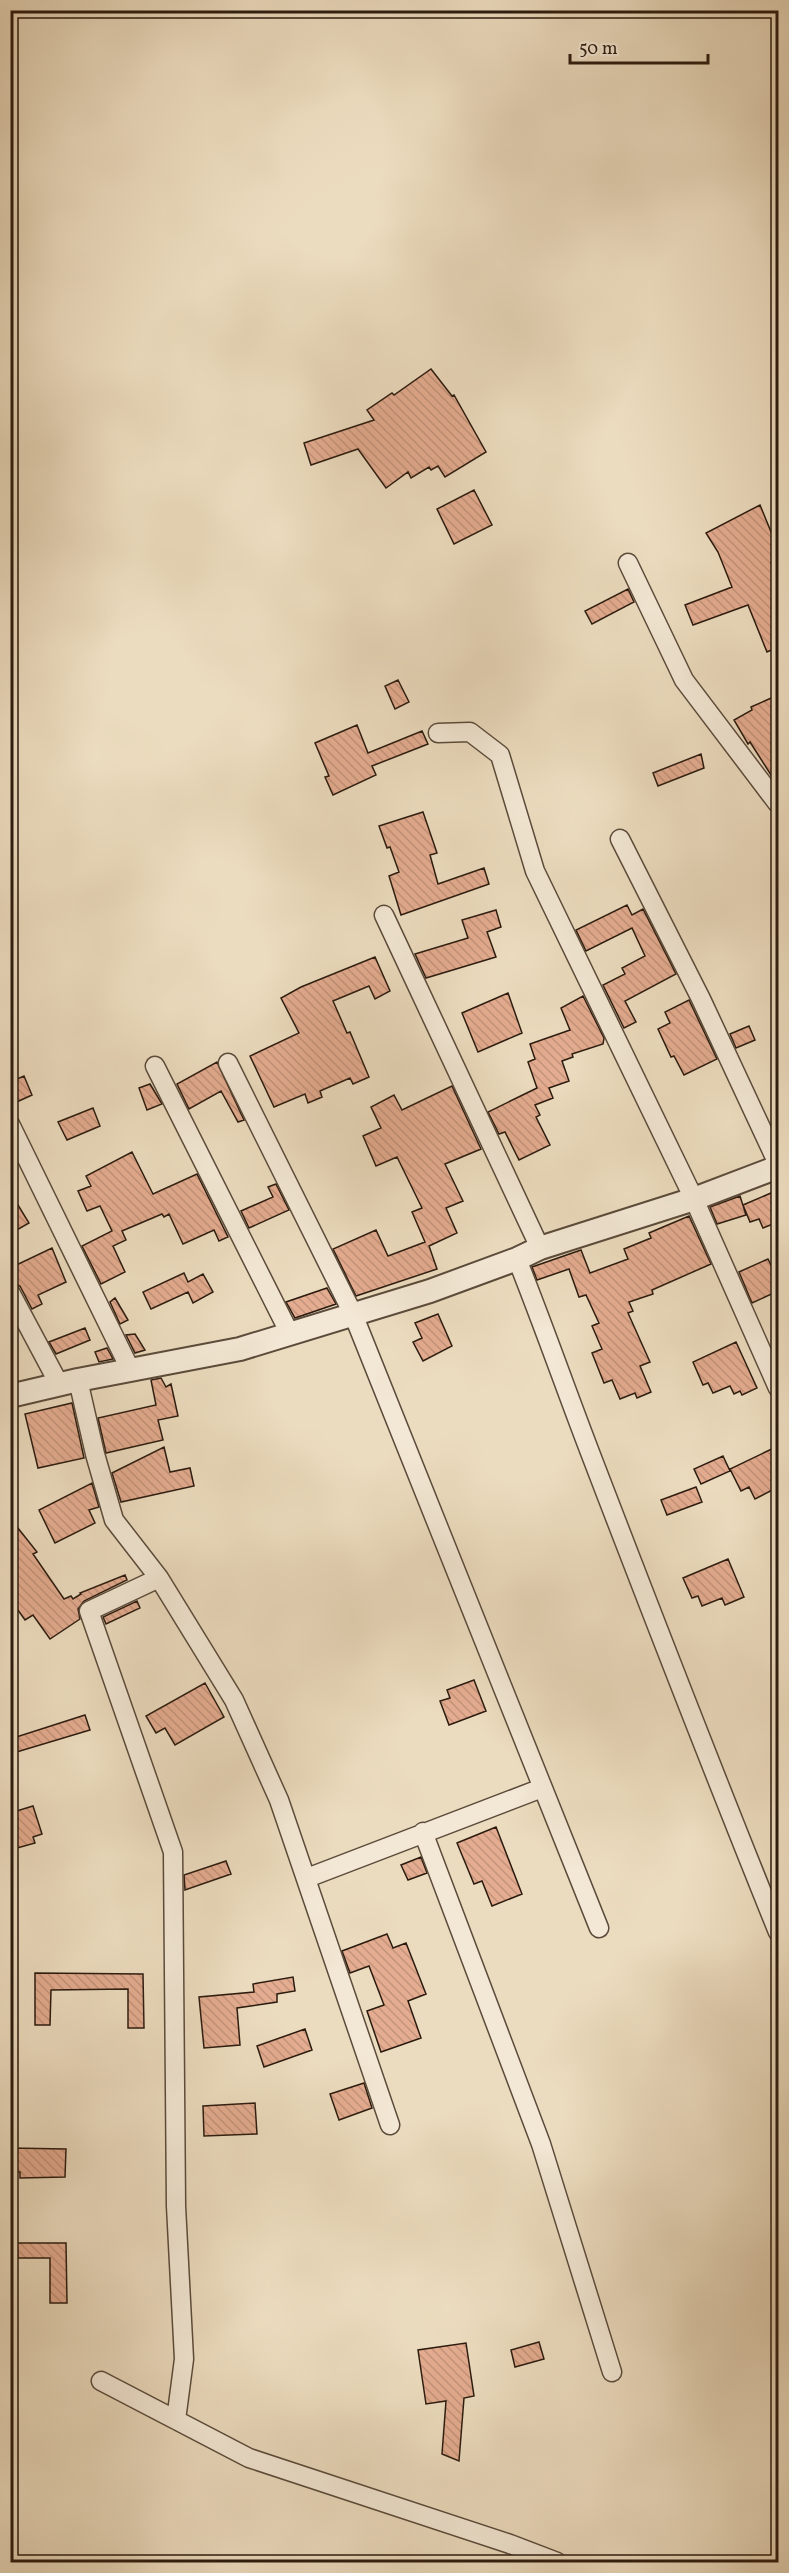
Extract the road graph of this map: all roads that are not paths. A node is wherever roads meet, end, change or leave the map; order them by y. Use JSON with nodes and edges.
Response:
{"nodes":[{"id":1,"x":628,"y":563,"type":"dead end"},
{"id":2,"x":438,"y":733,"type":"dead end"},
{"id":3,"x":778,"y":804,"type":"edge"},
{"id":4,"x":620,"y":839,"type":"dead end"},
{"id":5,"x":384,"y":915,"type":"dead end"},
{"id":6,"x":228,"y":1063,"type":"dead end"},
{"id":7,"x":155,"y":1066,"type":"dead end"},
{"id":8,"x":10,"y":1124,"type":"edge"},
{"id":9,"x":778,"y":1166,"type":"edge"},
{"id":10,"x":694,"y":1199,"type":"junction"},
{"id":11,"x":540,"y":1248,"type":"junction"},
{"id":12,"x":517,"y":1259,"type":"junction"},
{"id":13,"x":10,"y":1292,"type":"edge"},
{"id":14,"x":353,"y":1314,"type":"junction"},
{"id":15,"x":290,"y":1334,"type":"junction"},
{"id":16,"x":131,"y":1371,"type":"junction"},
{"id":17,"x":69,"y":1382,"type":"junction"},
{"id":18,"x":778,"y":1388,"type":"edge"},
{"id":19,"x":10,"y":1396,"type":"edge"},
{"id":20,"x":159,"y":1578,"type":"junction"},
{"id":21,"x":542,"y":1788,"type":"junction"},
{"id":22,"x":423,"y":1832,"type":"junction"},
{"id":23,"x":307,"y":1878,"type":"junction"},
{"id":24,"x":599,"y":1928,"type":"dead end"},
{"id":25,"x":778,"y":1932,"type":"edge"},
{"id":26,"x":390,"y":2125,"type":"dead end"},
{"id":27,"x":612,"y":2372,"type":"dead end"},
{"id":28,"x":101,"y":2381,"type":"dead end"},
{"id":29,"x":176,"y":2420,"type":"junction"},
{"id":30,"x":557,"y":2562,"type":"edge"}],
"edges":[{"from":1,"to":3,"type":"street"},
{"from":2,"to":10,"type":"street"},
{"from":4,"to":9,"type":"street"},
{"from":5,"to":11,"type":"street"},
{"from":6,"to":14,"type":"street"},
{"from":7,"to":15,"type":"street"},
{"from":8,"to":16,"type":"street"},
{"from":9,"to":10,"type":"street"},
{"from":10,"to":11,"type":"street"},
{"from":10,"to":18,"type":"street"},
{"from":11,"to":12,"type":"street"},
{"from":12,"to":14,"type":"street"},
{"from":12,"to":25,"type":"street"},
{"from":13,"to":17,"type":"street"},
{"from":14,"to":15,"type":"street"},
{"from":14,"to":21,"type":"street"},
{"from":15,"to":16,"type":"street"},
{"from":16,"to":17,"type":"street"},
{"from":17,"to":19,"type":"street"},
{"from":17,"to":20,"type":"street"},
{"from":20,"to":23,"type":"street"},
{"from":20,"to":29,"type":"street"},
{"from":21,"to":22,"type":"street"},
{"from":21,"to":24,"type":"street"},
{"from":22,"to":23,"type":"street"},
{"from":22,"to":27,"type":"street"},
{"from":23,"to":26,"type":"street"},
{"from":28,"to":29,"type":"street"},
{"from":29,"to":30,"type":"street"}]}
